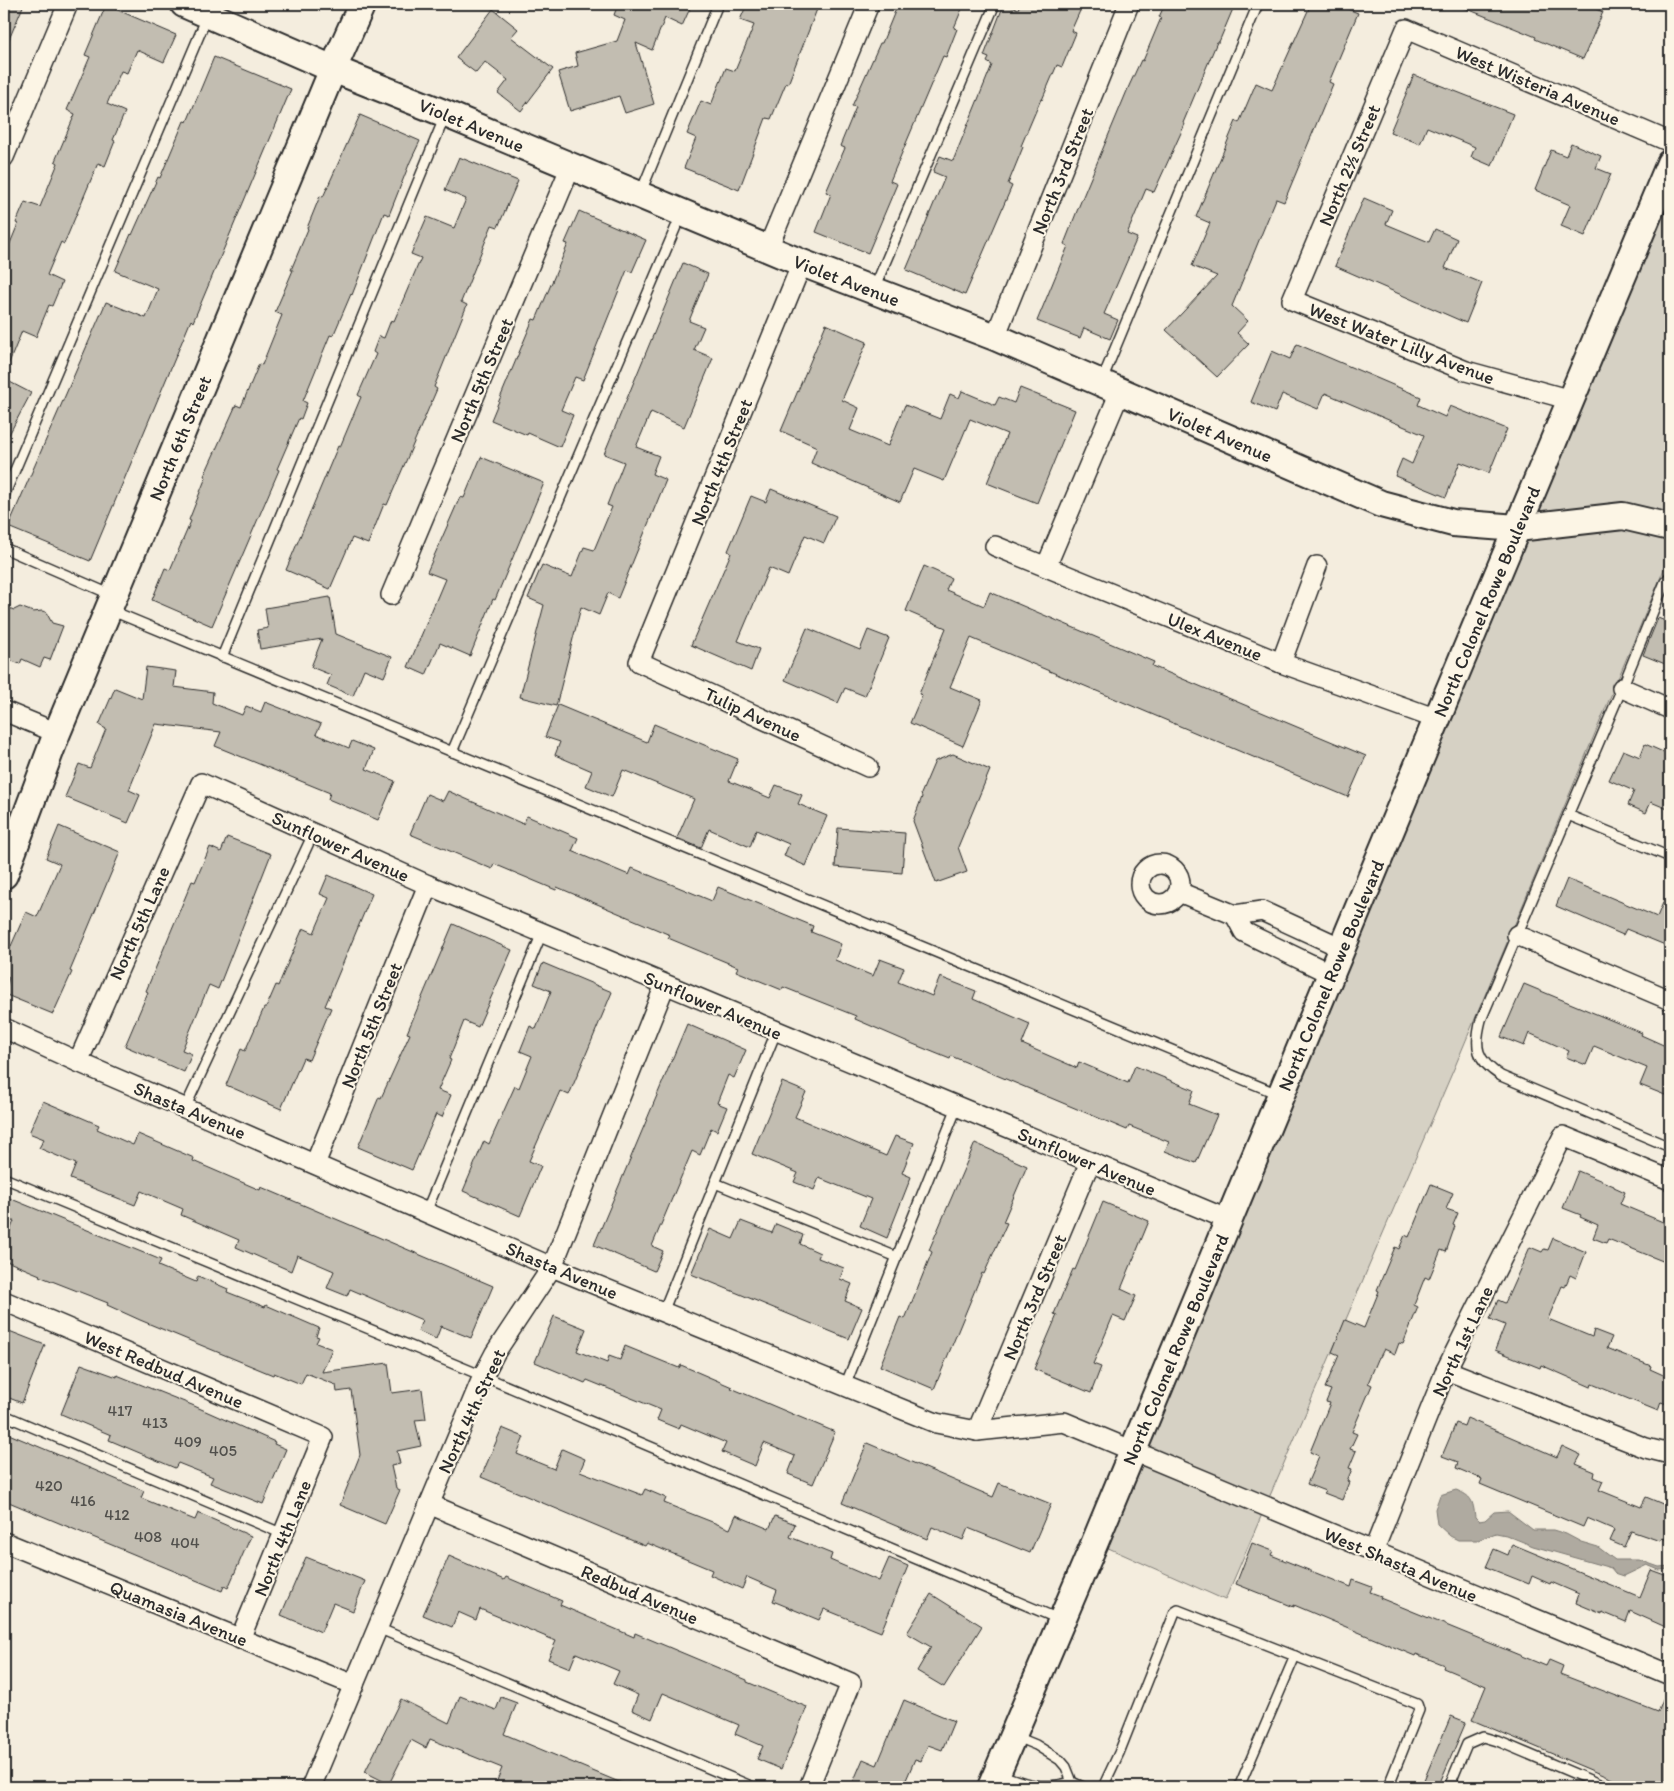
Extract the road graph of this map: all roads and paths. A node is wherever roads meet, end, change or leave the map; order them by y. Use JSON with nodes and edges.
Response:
{"nodes":[{"id":1,"x":68,"y":4,"type":"edge"},
{"id":2,"x":184,"y":4,"type":"edge"},
{"id":3,"x":362,"y":4,"type":"edge"},
{"id":4,"x":718,"y":4,"type":"edge"},
{"id":5,"x":869,"y":4,"type":"edge"},
{"id":6,"x":994,"y":4,"type":"edge"},
{"id":7,"x":1129,"y":4,"type":"edge"},
{"id":8,"x":1258,"y":4,"type":"edge"},
{"id":9,"x":208,"y":14,"type":"junction"},
{"id":10,"x":1406,"y":29,"type":"joint"},
{"id":11,"x":333,"y":68,"type":"junction"},
{"id":12,"x":446,"y":114,"type":"junction"},
{"id":13,"x":1670,"y":142,"type":"edge"},
{"id":14,"x":4,"y":157,"type":"edge"},
{"id":15,"x":1670,"y":163,"type":"edge"},
{"id":16,"x":572,"y":166,"type":"junction"},
{"id":17,"x":640,"y":194,"type":"junction"},
{"id":18,"x":682,"y":212,"type":"junction"},
{"id":19,"x":768,"y":248,"type":"junction"},
{"id":20,"x":802,"y":263,"type":"junction"},
{"id":21,"x":873,"y":291,"type":"junction"},
{"id":22,"x":1292,"y":300,"type":"joint"},
{"id":23,"x":995,"y":337,"type":"junction"},
{"id":24,"x":1111,"y":387,"type":"junction"},
{"id":25,"x":1571,"y":400,"type":"junction"},
{"id":26,"x":4,"y":496,"type":"edge"},
{"id":27,"x":1670,"y":527,"type":"edge"},
{"id":28,"x":1517,"y":528,"type":"junction"},
{"id":29,"x":995,"y":546,"type":"dead end"},
{"id":30,"x":4,"y":548,"type":"edge"},
{"id":31,"x":1317,"y":566,"type":"dead end"},
{"id":32,"x":1046,"y":567,"type":"junction"},
{"id":33,"x":1670,"y":576,"type":"edge"},
{"id":34,"x":390,"y":595,"type":"dead end"},
{"id":35,"x":111,"y":603,"type":"junction"},
{"id":36,"x":222,"y":657,"type":"junction"},
{"id":37,"x":639,"y":662,"type":"joint"},
{"id":38,"x":1281,"y":663,"type":"junction"},
{"id":39,"x":1622,"y":688,"type":"junction"},
{"id":40,"x":1670,"y":709,"type":"edge"},
{"id":41,"x":4,"y":711,"type":"edge"},
{"id":42,"x":1437,"y":719,"type":"junction"},
{"id":43,"x":57,"y":733,"type":"junction"},
{"id":44,"x":452,"y":752,"type":"junction"},
{"id":45,"x":868,"y":767,"type":"dead end"},
{"id":46,"x":201,"y":784,"type":"joint"},
{"id":47,"x":1568,"y":814,"type":"junction"},
{"id":48,"x":313,"y":834,"type":"junction"},
{"id":49,"x":1670,"y":857,"type":"edge"},
{"id":50,"x":4,"y":873,"type":"edge"},
{"id":51,"x":428,"y":886,"type":"junction"},
{"id":52,"x":1179,"y":892,"type":"dead end"},
{"id":53,"x":1235,"y":915,"type":"junction"},
{"id":54,"x":542,"y":933,"type":"junction"},
{"id":55,"x":1517,"y":936,"type":"junction"},
{"id":56,"x":1342,"y":948,"type":"junction"},
{"id":57,"x":1331,"y":974,"type":"junction"},
{"id":58,"x":665,"y":985,"type":"junction"},
{"id":59,"x":1670,"y":1000,"type":"edge"},
{"id":60,"x":4,"y":1028,"type":"edge"},
{"id":61,"x":776,"y":1032,"type":"junction"},
{"id":62,"x":78,"y":1062,"type":"junction"},
{"id":63,"x":1281,"y":1095,"type":"junction"},
{"id":64,"x":957,"y":1107,"type":"junction"},
{"id":65,"x":185,"y":1108,"type":"junction"},
{"id":66,"x":1670,"y":1147,"type":"edge"},
{"id":67,"x":1090,"y":1162,"type":"junction"},
{"id":68,"x":315,"y":1164,"type":"junction"},
{"id":69,"x":4,"y":1178,"type":"edge"},
{"id":70,"x":1670,"y":1180,"type":"edge"},
{"id":71,"x":715,"y":1183,"type":"junction"},
{"id":72,"x":426,"y":1212,"type":"junction"},
{"id":73,"x":1229,"y":1220,"type":"junction"},
{"id":74,"x":897,"y":1257,"type":"junction"},
{"id":75,"x":552,"y":1266,"type":"junction"},
{"id":76,"x":4,"y":1301,"type":"edge"},
{"id":77,"x":663,"y":1312,"type":"junction"},
{"id":78,"x":1446,"y":1370,"type":"junction"},
{"id":79,"x":483,"y":1376,"type":"junction"},
{"id":80,"x":846,"y":1386,"type":"junction"},
{"id":81,"x":4,"y":1415,"type":"edge"},
{"id":82,"x":977,"y":1431,"type":"junction"},
{"id":83,"x":323,"y":1438,"type":"joint"},
{"id":84,"x":1133,"y":1452,"type":"junction"},
{"id":85,"x":1670,"y":1454,"type":"edge"},
{"id":86,"x":429,"y":1504,"type":"junction"},
{"id":87,"x":283,"y":1534,"type":"junction"},
{"id":88,"x":4,"y":1542,"type":"edge"},
{"id":89,"x":1373,"y":1552,"type":"junction"},
{"id":90,"x":1061,"y":1620,"type":"junction"},
{"id":91,"x":378,"y":1628,"type":"junction"},
{"id":92,"x":240,"y":1639,"type":"junction"},
{"id":93,"x":1295,"y":1656,"type":"junction"},
{"id":94,"x":1670,"y":1675,"type":"edge"},
{"id":95,"x":354,"y":1685,"type":"junction"},
{"id":96,"x":1013,"y":1735,"type":"junction"},
{"id":97,"x":994,"y":1780,"type":"edge"},
{"id":98,"x":1072,"y":1782,"type":"junction"},
{"id":99,"x":311,"y":1787,"type":"edge"},
{"id":100,"x":752,"y":1787,"type":"edge"},
{"id":101,"x":809,"y":1787,"type":"edge"},
{"id":102,"x":1083,"y":1787,"type":"edge"},
{"id":103,"x":1103,"y":1787,"type":"edge"},
{"id":104,"x":1239,"y":1787,"type":"edge"},
{"id":105,"x":1388,"y":1787,"type":"edge"},
{"id":106,"x":1449,"y":1787,"type":"edge"},
{"id":107,"x":1606,"y":1787,"type":"edge"}],
"edges":[{"from":1,"to":14,"type":"street"},
{"from":2,"to":9,"type":"street","name":"Violet Avenue"},
{"from":3,"to":11,"type":"street","name":"North 6th Street"},
{"from":4,"to":17,"type":"lane"},
{"from":5,"to":19,"type":"street"},
{"from":6,"to":21,"type":"lane"},
{"from":7,"to":23,"type":"street","name":"North 3rd Street"},
{"from":8,"to":24,"type":"lane"},
{"from":9,"to":11,"type":"street","name":"Violet Avenue"},
{"from":9,"to":26,"type":"lane"},
{"from":10,"to":13,"type":"street","name":"West Wisteria Avenue"},
{"from":10,"to":22,"type":"street","name":"North 2½ Street"},
{"from":11,"to":12,"type":"street","name":"Violet Avenue"},
{"from":11,"to":35,"type":"street","name":"North 6th Street"},
{"from":12,"to":16,"type":"street","name":"Violet Avenue"},
{"from":12,"to":36,"type":"lane"},
{"from":15,"to":25,"type":"street","name":"North Colonel Rowe Boulevard"},
{"from":16,"to":17,"type":"street","name":"Violet Avenue"},
{"from":16,"to":34,"type":"street","name":"North 5th Street"},
{"from":17,"to":18,"type":"street","name":"Violet Avenue"},
{"from":18,"to":19,"type":"street","name":"Violet Avenue"},
{"from":18,"to":44,"type":"lane"},
{"from":19,"to":20,"type":"street","name":"Violet Avenue"},
{"from":20,"to":21,"type":"street","name":"Violet Avenue"},
{"from":20,"to":37,"type":"street","name":"North 4th Street"},
{"from":21,"to":23,"type":"street","name":"Violet Avenue"},
{"from":22,"to":25,"type":"street","name":"West Water Lilly Avenue"},
{"from":23,"to":24,"type":"street","name":"Violet Avenue"},
{"from":24,"to":28,"type":"street","name":"Violet Avenue"},
{"from":24,"to":32,"type":"street"},
{"from":25,"to":28,"type":"street","name":"North Colonel Rowe Boulevard"},
{"from":27,"to":28,"type":"street","name":"Violet Avenue"},
{"from":28,"to":42,"type":"street","name":"North Colonel Rowe Boulevard"},
{"from":29,"to":32,"type":"street","name":"Ulex Avenue"},
{"from":30,"to":35,"type":"lane"},
{"from":31,"to":38,"type":"street"},
{"from":32,"to":38,"type":"street","name":"Ulex Avenue"},
{"from":33,"to":39,"type":"lane"},
{"from":35,"to":36,"type":"lane"},
{"from":35,"to":43,"type":"street","name":"North 6th Street"},
{"from":36,"to":44,"type":"lane"},
{"from":37,"to":45,"type":"street","name":"Tulip Avenue"},
{"from":38,"to":42,"type":"street","name":"Ulex Avenue"},
{"from":39,"to":40,"type":"street"},
{"from":39,"to":47,"type":"lane"},
{"from":41,"to":43,"type":"street"},
{"from":42,"to":56,"type":"street","name":"North Colonel Rowe Boulevard"},
{"from":43,"to":50,"type":"street","name":"North 6th Street"},
{"from":44,"to":63,"type":"lane"},
{"from":46,"to":48,"type":"street","name":"Sunflower Avenue"},
{"from":46,"to":62,"type":"street","name":"North 5th Lane"},
{"from":47,"to":49,"type":"lane"},
{"from":47,"to":55,"type":"lane"},
{"from":48,"to":51,"type":"street","name":"Sunflower Avenue"},
{"from":48,"to":65,"type":"lane"},
{"from":51,"to":54,"type":"street","name":"Sunflower Avenue"},
{"from":51,"to":68,"type":"street","name":"North 5th Street"},
{"from":52,"to":53,"type":"street"},
{"from":53,"to":56,"type":"street"},
{"from":53,"to":57,"type":"street"},
{"from":54,"to":58,"type":"street","name":"Sunflower Avenue"},
{"from":54,"to":72,"type":"lane"},
{"from":55,"to":59,"type":"street"},
{"from":55,"to":66,"type":"lane"},
{"from":56,"to":57,"type":"street","name":"North Colonel Rowe Boulevard"},
{"from":57,"to":63,"type":"street","name":"North Colonel Rowe Boulevard"},
{"from":58,"to":61,"type":"street","name":"Sunflower Avenue"},
{"from":58,"to":75,"type":"street","name":"North 4th Street"},
{"from":60,"to":62,"type":"street","name":"Shasta Avenue"},
{"from":61,"to":64,"type":"street","name":"Sunflower Avenue"},
{"from":61,"to":71,"type":"lane"},
{"from":62,"to":65,"type":"street","name":"Shasta Avenue"},
{"from":63,"to":73,"type":"street","name":"North Colonel Rowe Boulevard"},
{"from":64,"to":67,"type":"street","name":"Sunflower Avenue"},
{"from":64,"to":74,"type":"lane"},
{"from":65,"to":68,"type":"street","name":"Shasta Avenue"},
{"from":67,"to":73,"type":"street","name":"Sunflower Avenue"},
{"from":67,"to":82,"type":"street","name":"North 3rd Street"},
{"from":68,"to":72,"type":"street","name":"Shasta Avenue"},
{"from":69,"to":79,"type":"lane"},
{"from":70,"to":78,"type":"street","name":"North 1st Lane"},
{"from":71,"to":74,"type":"lane"},
{"from":71,"to":77,"type":"lane"},
{"from":72,"to":75,"type":"street","name":"Shasta Avenue"},
{"from":73,"to":84,"type":"street","name":"North Colonel Rowe Boulevard"},
{"from":74,"to":80,"type":"lane"},
{"from":75,"to":77,"type":"street","name":"Shasta Avenue"},
{"from":75,"to":79,"type":"street","name":"North 4th Street"},
{"from":76,"to":83,"type":"street","name":"West Redbud Avenue"},
{"from":77,"to":80,"type":"street","name":"Shasta Avenue"},
{"from":78,"to":85,"type":"street"},
{"from":78,"to":89,"type":"street","name":"North 1st Lane"},
{"from":79,"to":86,"type":"street","name":"North 4th Street"},
{"from":79,"to":90,"type":"lane"},
{"from":80,"to":82,"type":"street","name":"Shasta Avenue"},
{"from":81,"to":87,"type":"lane"},
{"from":82,"to":84,"type":"street","name":"Shasta Avenue"},
{"from":83,"to":87,"type":"street","name":"North 4th Lane"},
{"from":84,"to":89,"type":"street","name":"West Shasta Avenue"},
{"from":84,"to":90,"type":"street","name":"North Colonel Rowe Boulevard"},
{"from":86,"to":91,"type":"street","name":"North 4th Street"},
{"from":86,"to":101,"type":"street","name":"Redbud Avenue"},
{"from":87,"to":92,"type":"street","name":"North 4th Lane"},
{"from":88,"to":92,"type":"street","name":"Quamasia Avenue"},
{"from":89,"to":94,"type":"street","name":"West Shasta Avenue"},
{"from":90,"to":96,"type":"street","name":"North Colonel Rowe Boulevard"},
{"from":91,"to":95,"type":"street","name":"North 4th Street"},
{"from":91,"to":100,"type":"lane"},
{"from":92,"to":95,"type":"street","name":"Quamasia Avenue"},
{"from":93,"to":103,"type":"lane"},
{"from":93,"to":104,"type":"lane"},
{"from":93,"to":105,"type":"lane"},
{"from":95,"to":99,"type":"street","name":"North 4th Street"},
{"from":96,"to":97,"type":"street","name":"North Colonel Rowe Boulevard"},
{"from":96,"to":98,"type":"lane"},
{"from":97,"to":98,"type":"lane"},
{"from":98,"to":102,"type":"lane"},
{"from":106,"to":107,"type":"lane"}]}
